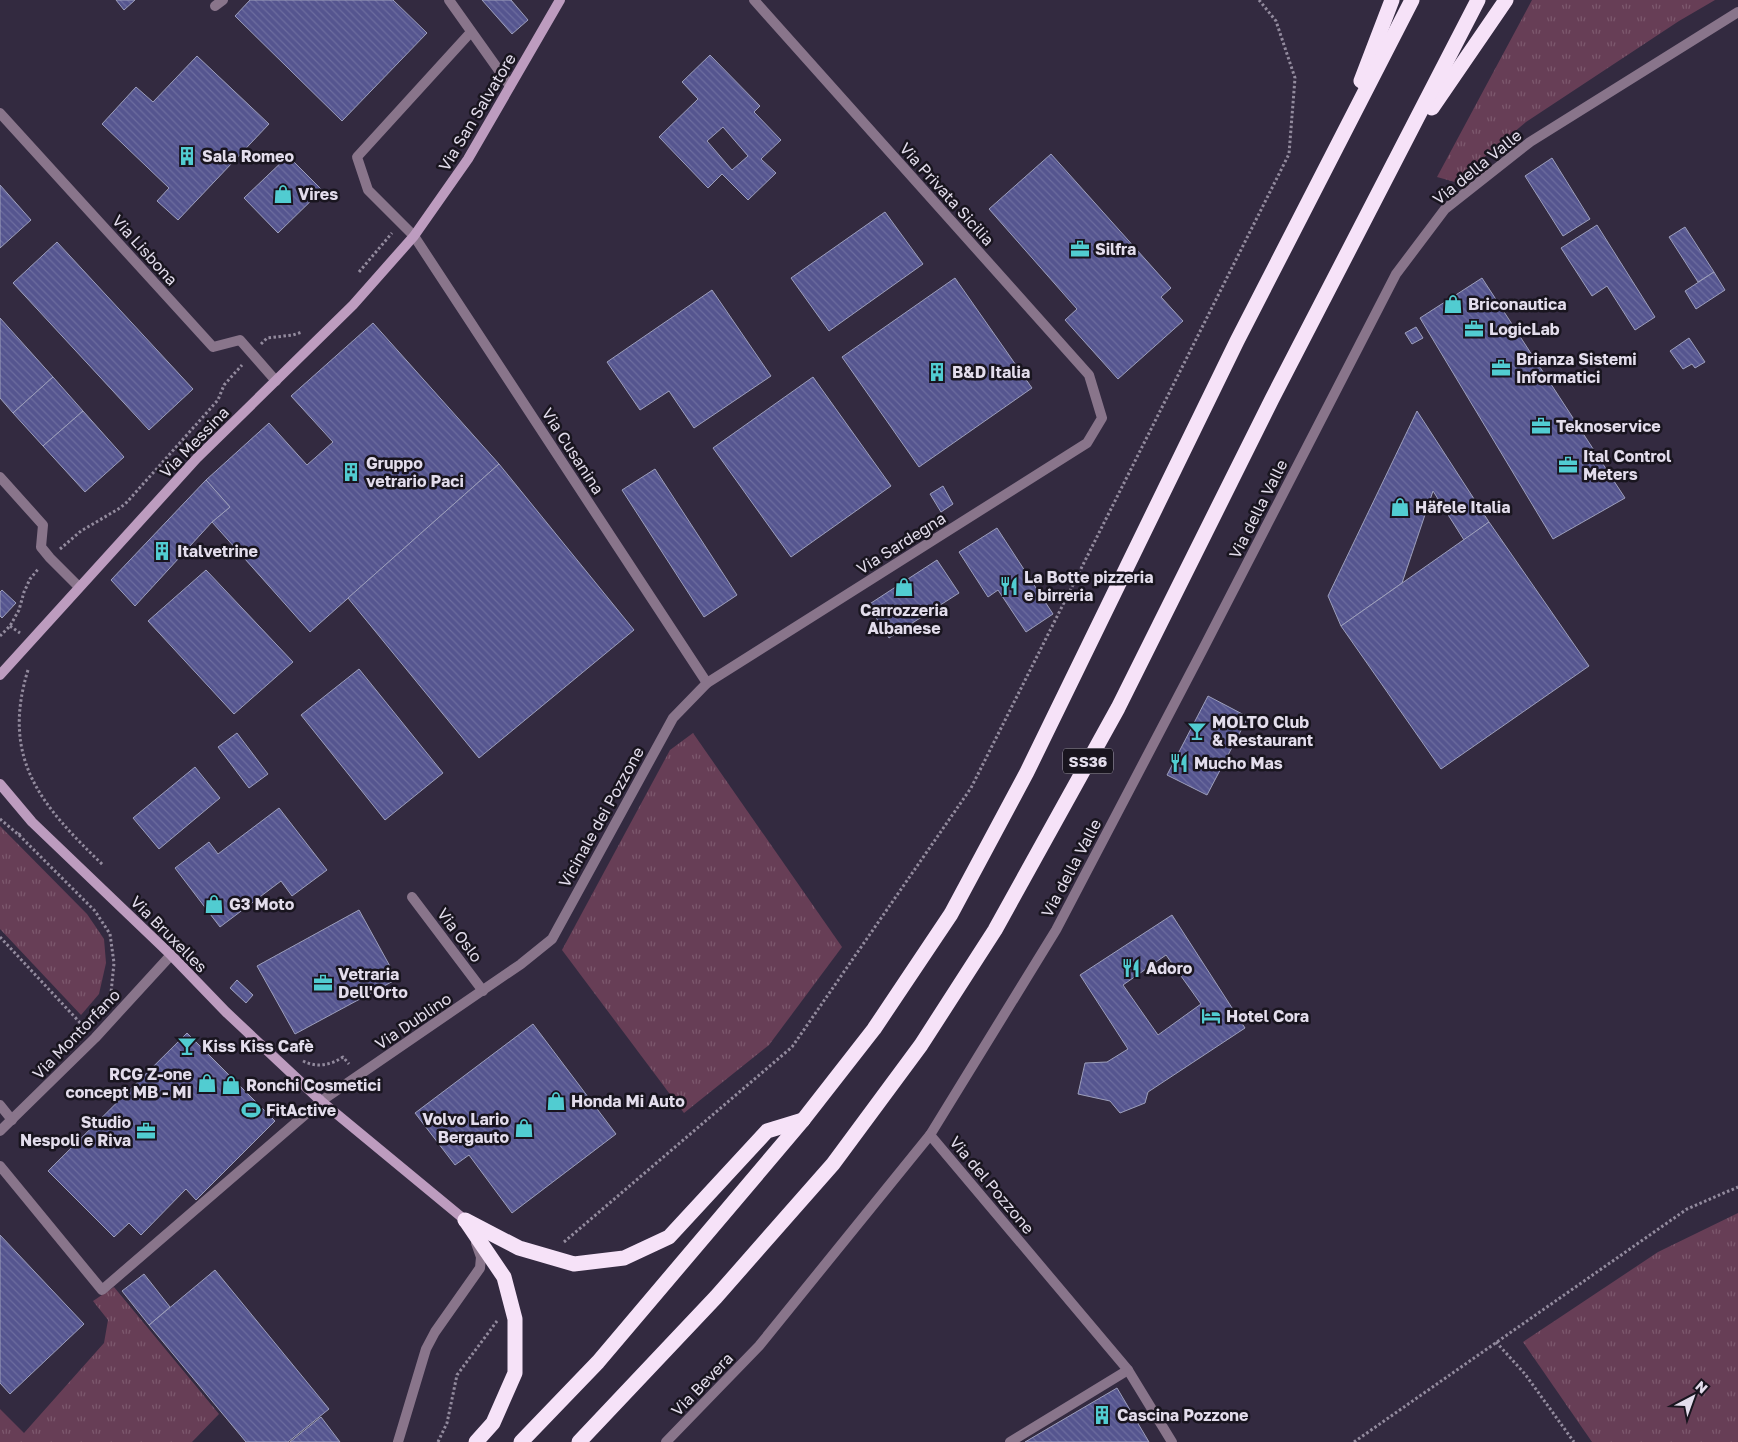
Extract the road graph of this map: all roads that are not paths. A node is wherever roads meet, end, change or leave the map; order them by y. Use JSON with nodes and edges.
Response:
{"nodes":[{"id":1,"x":449,"y":0,"type":"edge"},
{"id":2,"x":560,"y":0,"type":"edge"},
{"id":3,"x":754,"y":0,"type":"edge"},
{"id":4,"x":1392,"y":0,"type":"edge"},
{"id":5,"x":1412,"y":0,"type":"edge"},
{"id":6,"x":1478,"y":0,"type":"edge"},
{"id":7,"x":1506,"y":0,"type":"edge"},
{"id":8,"x":1738,"y":12,"type":"edge"},
{"id":9,"x":471,"y":32,"type":"junction"},
{"id":10,"x":510,"y":86,"type":"junction"},
{"id":11,"x":0,"y":113,"type":"edge"},
{"id":12,"x":1336,"y":148,"type":"junction"},
{"id":13,"x":1397,"y":159,"type":"junction"},
{"id":14,"x":414,"y":236,"type":"junction"},
{"id":15,"x":276,"y":381,"type":"junction"},
{"id":16,"x":1102,"y":418,"type":"joint"},
{"id":17,"x":0,"y":477,"type":"edge"},
{"id":18,"x":79,"y":586,"type":"junction"},
{"id":19,"x":0,"y":675,"type":"edge"},
{"id":20,"x":706,"y":683,"type":"junction"},
{"id":21,"x":0,"y":784,"type":"edge"},
{"id":22,"x":412,"y":897,"type":"dead end"},
{"id":23,"x":171,"y":955,"type":"junction"},
{"id":24,"x":521,"y":964,"type":"joint"},
{"id":25,"x":483,"y":991,"type":"junction"},
{"id":26,"x":321,"y":1101,"type":"junction"},
{"id":27,"x":0,"y":1105,"type":"edge"},
{"id":28,"x":12,"y":1120,"type":"junction"},
{"id":29,"x":803,"y":1120,"type":"junction"},
{"id":30,"x":0,"y":1131,"type":"edge"},
{"id":31,"x":930,"y":1135,"type":"junction"},
{"id":32,"x":0,"y":1166,"type":"edge"},
{"id":33,"x":465,"y":1220,"type":"junction"},
{"id":34,"x":759,"y":1346,"type":"joint"},
{"id":35,"x":1128,"y":1370,"type":"junction"},
{"id":36,"x":398,"y":1442,"type":"edge"},
{"id":37,"x":476,"y":1442,"type":"edge"},
{"id":38,"x":521,"y":1442,"type":"edge"},
{"id":39,"x":579,"y":1442,"type":"edge"},
{"id":40,"x":666,"y":1442,"type":"edge"},
{"id":41,"x":1010,"y":1442,"type":"edge"},
{"id":42,"x":1172,"y":1442,"type":"edge"}],
"edges":[{"from":1,"to":9,"type":"street"},
{"from":2,"to":10,"type":"street","name":"Via San Salvatore"},
{"from":3,"to":16,"type":"street","name":"Via Privata Sicilia"},
{"from":4,"to":12,"type":"highway"},
{"from":5,"to":12,"type":"highway","number":"SS36"},
{"from":6,"to":13,"type":"highway","number":"SS36"},
{"from":7,"to":13,"type":"highway"},
{"from":8,"to":31,"type":"street","name":"Via della Valle"},
{"from":9,"to":10,"type":"street"},
{"from":9,"to":14,"type":"street","name":"Via Cusanina"},
{"from":10,"to":14,"type":"street","name":"Via San Salvatore"},
{"from":11,"to":15,"type":"street","name":"Via Lisbona"},
{"from":12,"to":29,"type":"highway","number":"SS36"},
{"from":13,"to":39,"type":"highway","number":"SS36"},
{"from":14,"to":15,"type":"street","name":"Via Messina"},
{"from":14,"to":20,"type":"street","name":"Via Cusanina"},
{"from":15,"to":18,"type":"street","name":"Via Messina"},
{"from":16,"to":20,"type":"street","name":"Via Sardegna"},
{"from":17,"to":18,"type":"street"},
{"from":18,"to":19,"type":"street","name":"Via Messina"},
{"from":20,"to":24,"type":"street","name":"Vicinale dei Pozzone"},
{"from":21,"to":23,"type":"street","name":"Via Bruxelles"},
{"from":22,"to":25,"type":"street","name":"Via Oslo"},
{"from":23,"to":26,"type":"street","name":"Via Bruxelles"},
{"from":23,"to":28,"type":"street","name":"Via Montorfano"},
{"from":24,"to":25,"type":"street","name":"Via Dublino"},
{"from":25,"to":26,"type":"street","name":"Via Dublino"},
{"from":26,"to":32,"type":"street"},
{"from":26,"to":33,"type":"street","name":"Via Bruxelles"},
{"from":27,"to":28,"type":"street"},
{"from":28,"to":30,"type":"street","name":"Via Montorfano"},
{"from":29,"to":33,"type":"highway"},
{"from":29,"to":38,"type":"highway","number":"SS36"},
{"from":31,"to":34,"type":"street","name":"Via del Pozzone"},
{"from":31,"to":35,"type":"street","name":"Via del Pozzone"},
{"from":33,"to":36,"type":"street"},
{"from":33,"to":37,"type":"highway"},
{"from":34,"to":40,"type":"street","name":"Via Bevera"},
{"from":35,"to":41,"type":"street"},
{"from":35,"to":42,"type":"street","name":"Via del Pozzone"}]}
